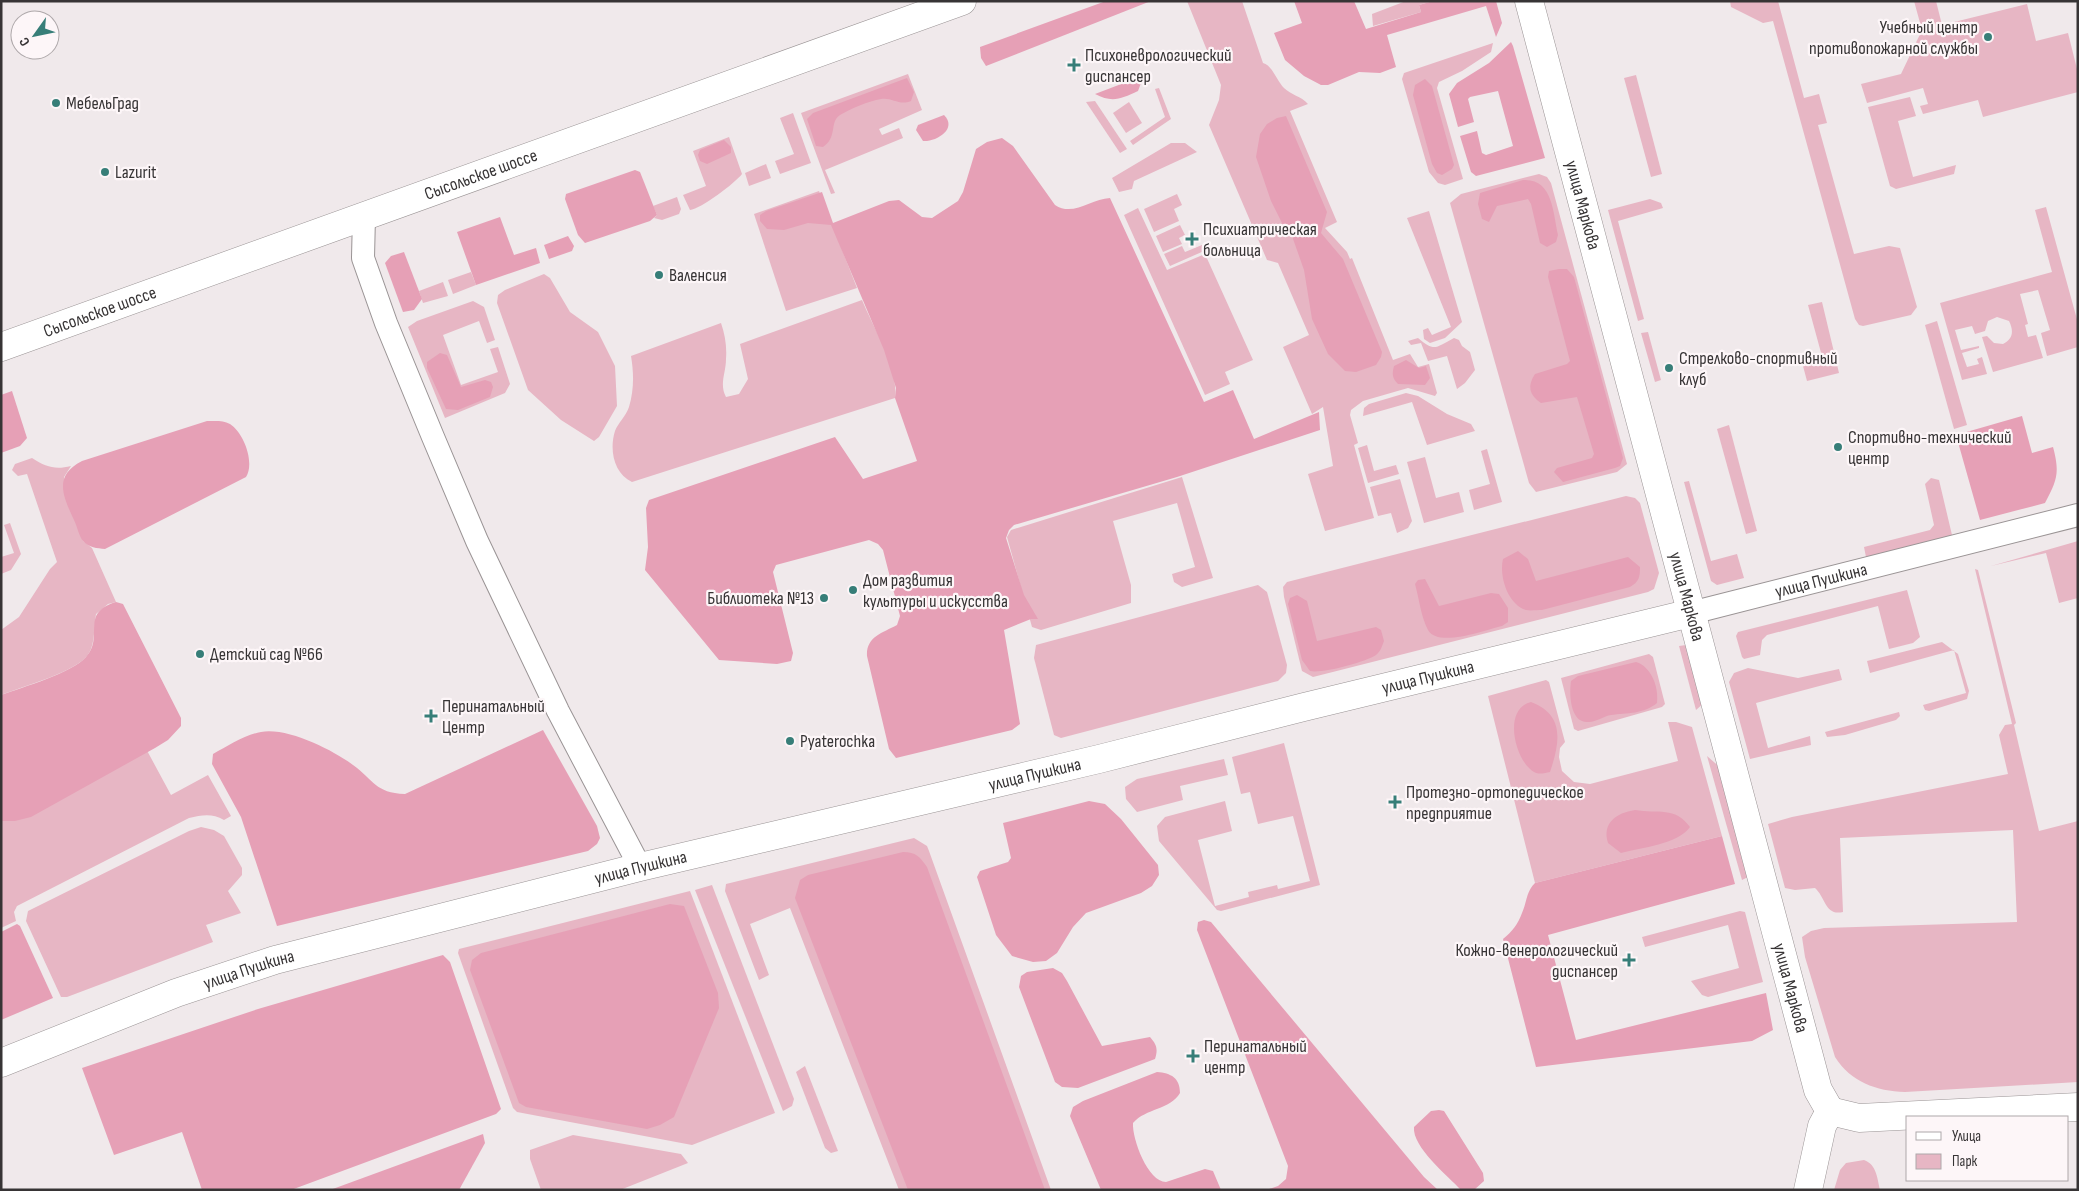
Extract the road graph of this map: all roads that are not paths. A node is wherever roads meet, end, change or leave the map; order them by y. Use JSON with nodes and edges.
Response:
{"nodes":[{"id":1,"x":962,"y":1,"type":"edge"},
{"id":2,"x":1529,"y":1,"type":"edge"},
{"id":3,"x":364,"y":216,"type":"junction"},
{"id":4,"x":1,"y":348,"type":"edge"},
{"id":5,"x":2078,"y":516,"type":"edge"},
{"id":6,"x":1691,"y":613,"type":"junction"},
{"id":7,"x":640,"y":867,"type":"junction"},
{"id":8,"x":1,"y":1063,"type":"edge"},
{"id":9,"x":2078,"y":1108,"type":"edge"},
{"id":10,"x":1830,"y":1111,"type":"junction"},
{"id":11,"x":1808,"y":1190,"type":"edge"}],
"edges":[{"from":1,"to":3,"type":"street","name":"Сысольское шоссе"},
{"from":2,"to":6,"type":"street","name":"улица Маркова"},
{"from":3,"to":4,"type":"street","name":"Сысольское шоссе"},
{"from":3,"to":7,"type":"street"},
{"from":5,"to":6,"type":"street","name":"улица Пушкина"},
{"from":6,"to":7,"type":"street","name":"улица Пушкина"},
{"from":6,"to":10,"type":"street","name":"улица Маркова"},
{"from":7,"to":8,"type":"street","name":"улица Пушкина"},
{"from":9,"to":10,"type":"street"},
{"from":10,"to":11,"type":"street"}]}
